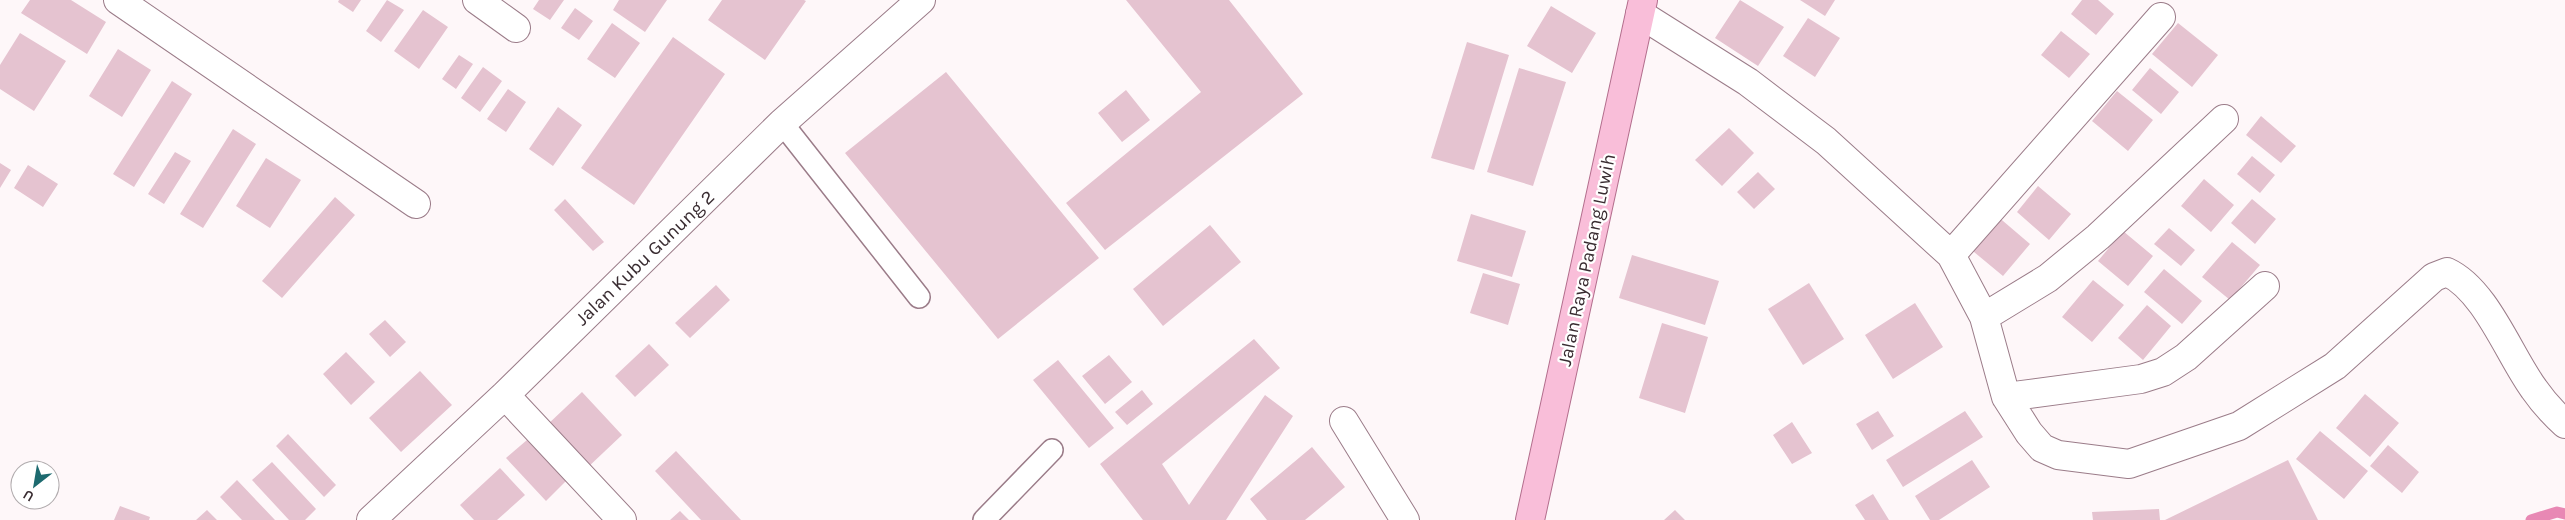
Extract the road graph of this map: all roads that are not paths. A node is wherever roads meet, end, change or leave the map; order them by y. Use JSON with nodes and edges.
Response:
{"nodes":[{"id":1,"x":118,"y":0,"type":"edge"},
{"id":2,"x":477,"y":0,"type":"edge"},
{"id":3,"x":921,"y":0,"type":"edge"},
{"id":4,"x":1641,"y":7,"type":"edge"},
{"id":5,"x":2161,"y":18,"type":"dead end"},
{"id":6,"x":516,"y":28,"type":"dead end"},
{"id":7,"x":2224,"y":119,"type":"dead end"},
{"id":8,"x":782,"y":123,"type":"junction"},
{"id":9,"x":416,"y":204,"type":"dead end"},
{"id":10,"x":1951,"y":255,"type":"junction"},
{"id":11,"x":2265,"y":286,"type":"dead end"},
{"id":12,"x":919,"y":297,"type":"dead end"},
{"id":13,"x":1984,"y":317,"type":"junction"},
{"id":14,"x":505,"y":396,"type":"junction"},
{"id":15,"x":2006,"y":397,"type":"junction"},
{"id":16,"x":1344,"y":421,"type":"dead end"},
{"id":17,"x":2565,"y":424,"type":"edge"},
{"id":18,"x":1052,"y":450,"type":"dead end"},
{"id":19,"x":371,"y":520,"type":"edge"},
{"id":20,"x":622,"y":520,"type":"edge"},
{"id":21,"x":984,"y":520,"type":"edge"},
{"id":22,"x":1405,"y":520,"type":"edge"},
{"id":23,"x":1530,"y":520,"type":"edge"}],
"edges":[{"from":1,"to":9,"type":"street"},
{"from":2,"to":6,"type":"street"},
{"from":3,"to":8,"type":"street","name":"Jalan Kubu Gunung 2"},
{"from":4,"to":10,"type":"street"},
{"from":4,"to":23,"type":"main road","name":"Jalan Raya Padang Luwih"},
{"from":5,"to":10,"type":"street"},
{"from":7,"to":13,"type":"street"},
{"from":8,"to":12,"type":"lane"},
{"from":8,"to":14,"type":"street","name":"Jalan Kubu Gunung 2"},
{"from":10,"to":13,"type":"street"},
{"from":11,"to":15,"type":"street"},
{"from":13,"to":15,"type":"street"},
{"from":14,"to":19,"type":"street","name":"Jalan Kubu Gunung 2"},
{"from":14,"to":20,"type":"street"},
{"from":15,"to":17,"type":"street"},
{"from":16,"to":22,"type":"street"},
{"from":18,"to":21,"type":"lane"}]}
